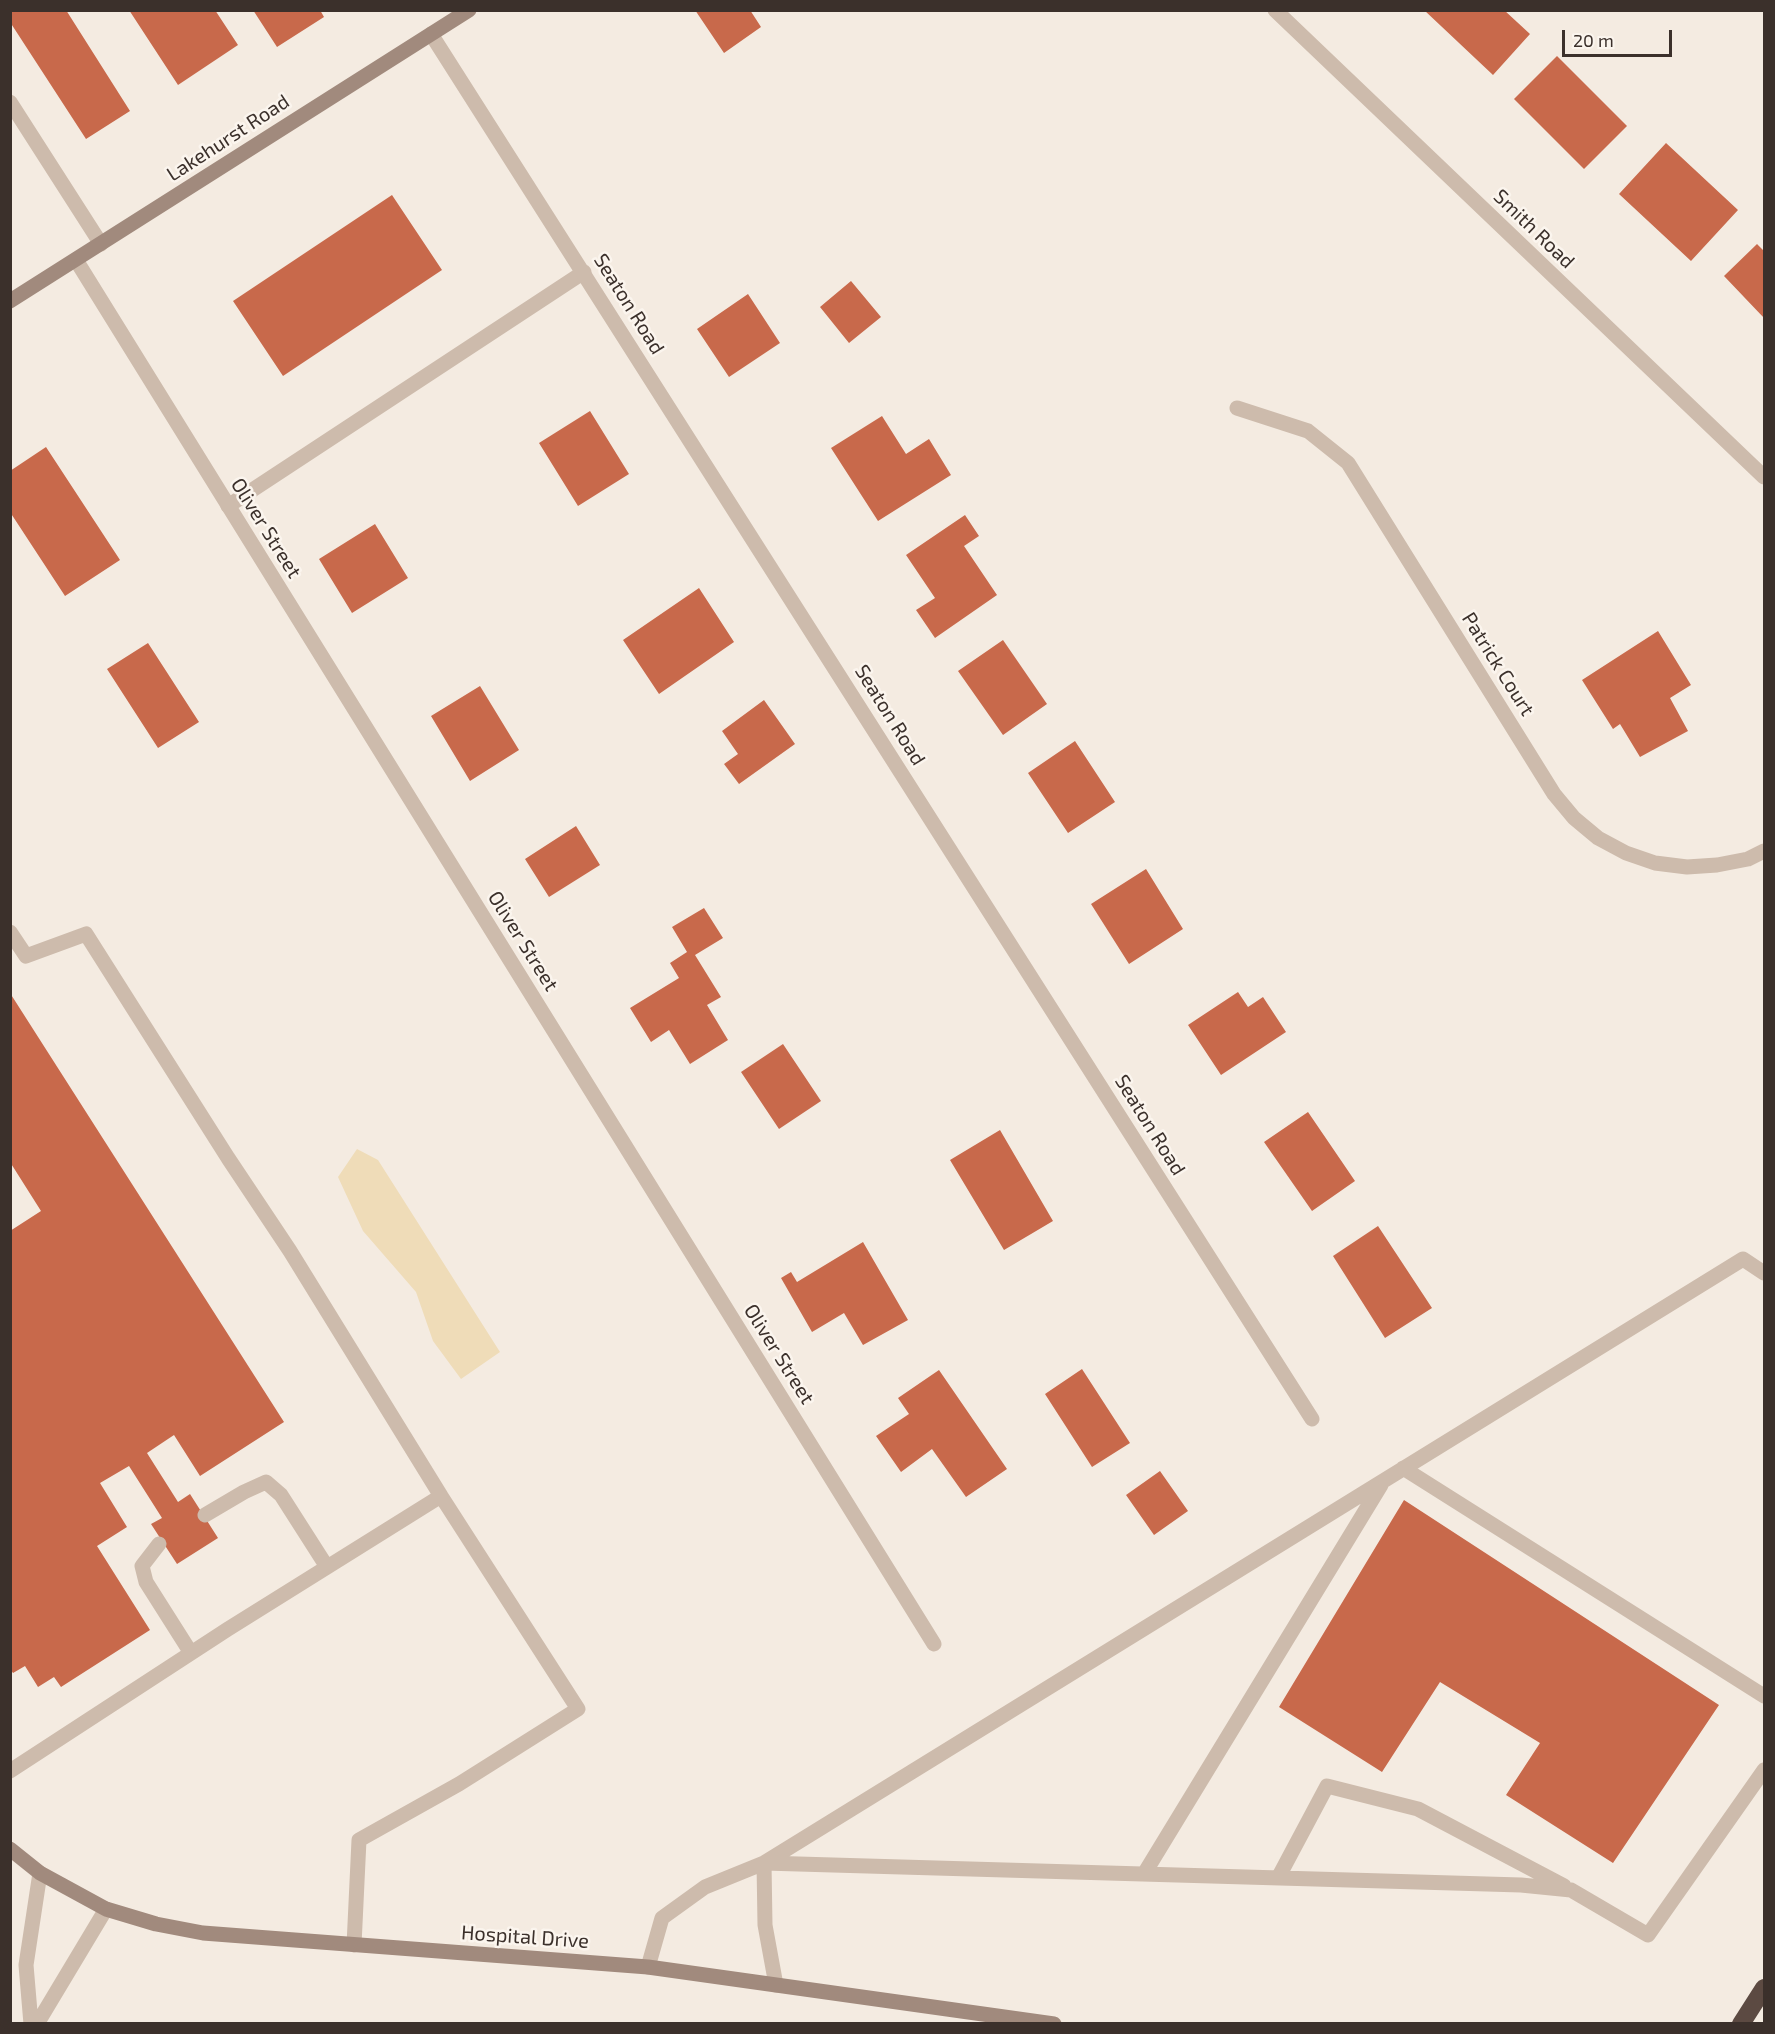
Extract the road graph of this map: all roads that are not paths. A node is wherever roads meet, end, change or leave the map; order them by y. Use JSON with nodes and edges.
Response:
{"nodes":[{"id":1,"x":469,"y":10,"type":"edge"},
{"id":2,"x":1275,"y":10,"type":"edge"},
{"id":3,"x":431,"y":34,"type":"junction"},
{"id":4,"x":10,"y":102,"type":"edge"},
{"id":5,"x":101,"y":244,"type":"junction"},
{"id":6,"x":76,"y":260,"type":"junction"},
{"id":7,"x":584,"y":273,"type":"junction"},
{"id":8,"x":10,"y":301,"type":"edge"},
{"id":9,"x":1236,"y":408,"type":"dead end"},
{"id":10,"x":1764,"y":477,"type":"edge"},
{"id":11,"x":228,"y":506,"type":"junction"},
{"id":12,"x":1764,"y":851,"type":"edge"},
{"id":13,"x":10,"y":932,"type":"edge"},
{"id":14,"x":1764,"y":1273,"type":"edge"},
{"id":15,"x":1312,"y":1419,"type":"dead end"},
{"id":16,"x":1403,"y":1468,"type":"junction"},
{"id":17,"x":1383,"y":1481,"type":"junction"},
{"id":18,"x":441,"y":1496,"type":"junction"},
{"id":19,"x":205,"y":1515,"type":"dead end"},
{"id":20,"x":159,"y":1544,"type":"dead end"},
{"id":21,"x":327,"y":1567,"type":"junction"},
{"id":22,"x":934,"y":1644,"type":"dead end"},
{"id":23,"x":191,"y":1653,"type":"junction"},
{"id":24,"x":1764,"y":1696,"type":"edge"},
{"id":25,"x":1764,"y":1770,"type":"edge"},
{"id":26,"x":10,"y":1771,"type":"edge"},
{"id":27,"x":10,"y":1849,"type":"edge"},
{"id":28,"x":764,"y":1863,"type":"junction"},
{"id":29,"x":40,"y":1873,"type":"junction"},
{"id":30,"x":1144,"y":1874,"type":"junction"},
{"id":31,"x":1278,"y":1878,"type":"junction"},
{"id":32,"x":1570,"y":1890,"type":"junction"},
{"id":33,"x":106,"y":1909,"type":"junction"},
{"id":34,"x":354,"y":1945,"type":"junction"},
{"id":35,"x":648,"y":1967,"type":"junction"},
{"id":36,"x":776,"y":1985,"type":"junction"},
{"id":37,"x":1764,"y":1988,"type":"edge"},
{"id":38,"x":32,"y":2024,"type":"edge"},
{"id":39,"x":38,"y":2024,"type":"edge"},
{"id":40,"x":1054,"y":2024,"type":"edge"},
{"id":41,"x":1741,"y":2024,"type":"edge"}],
"edges":[{"from":1,"to":3,"type":"street","name":"Lakehurst Road"},
{"from":2,"to":10,"type":"street","name":"Smith Road"},
{"from":3,"to":5,"type":"street","name":"Lakehurst Road"},
{"from":3,"to":7,"type":"street","name":"Seaton Road"},
{"from":4,"to":5,"type":"street"},
{"from":5,"to":6,"type":"street","name":"Lakehurst Road"},
{"from":6,"to":8,"type":"street","name":"Lakehurst Road"},
{"from":6,"to":11,"type":"street","name":"Oliver Street"},
{"from":7,"to":11,"type":"street"},
{"from":7,"to":15,"type":"street","name":"Seaton Road"},
{"from":9,"to":12,"type":"street","name":"Patrick Court"},
{"from":11,"to":22,"type":"street","name":"Oliver Street"},
{"from":13,"to":18,"type":"street"},
{"from":14,"to":16,"type":"street"},
{"from":16,"to":17,"type":"street"},
{"from":16,"to":24,"type":"street"},
{"from":17,"to":28,"type":"street"},
{"from":17,"to":30,"type":"street"},
{"from":18,"to":21,"type":"street"},
{"from":18,"to":34,"type":"street"},
{"from":19,"to":21,"type":"street"},
{"from":20,"to":23,"type":"street"},
{"from":21,"to":23,"type":"street"},
{"from":23,"to":26,"type":"street"},
{"from":25,"to":32,"type":"street"},
{"from":27,"to":29,"type":"street","name":"Hospital Drive"},
{"from":28,"to":30,"type":"street"},
{"from":28,"to":35,"type":"street"},
{"from":28,"to":36,"type":"street"},
{"from":29,"to":33,"type":"street","name":"Hospital Drive"},
{"from":29,"to":38,"type":"street"},
{"from":30,"to":31,"type":"street"},
{"from":31,"to":32,"type":"street"},
{"from":31,"to":32,"type":"street"},
{"from":33,"to":34,"type":"street","name":"Hospital Drive"},
{"from":33,"to":39,"type":"street"},
{"from":34,"to":35,"type":"street","name":"Hospital Drive"},
{"from":35,"to":36,"type":"street","name":"Hospital Drive"},
{"from":36,"to":40,"type":"street","name":"Hospital Drive"},
{"from":37,"to":41,"type":"highway"}]}
